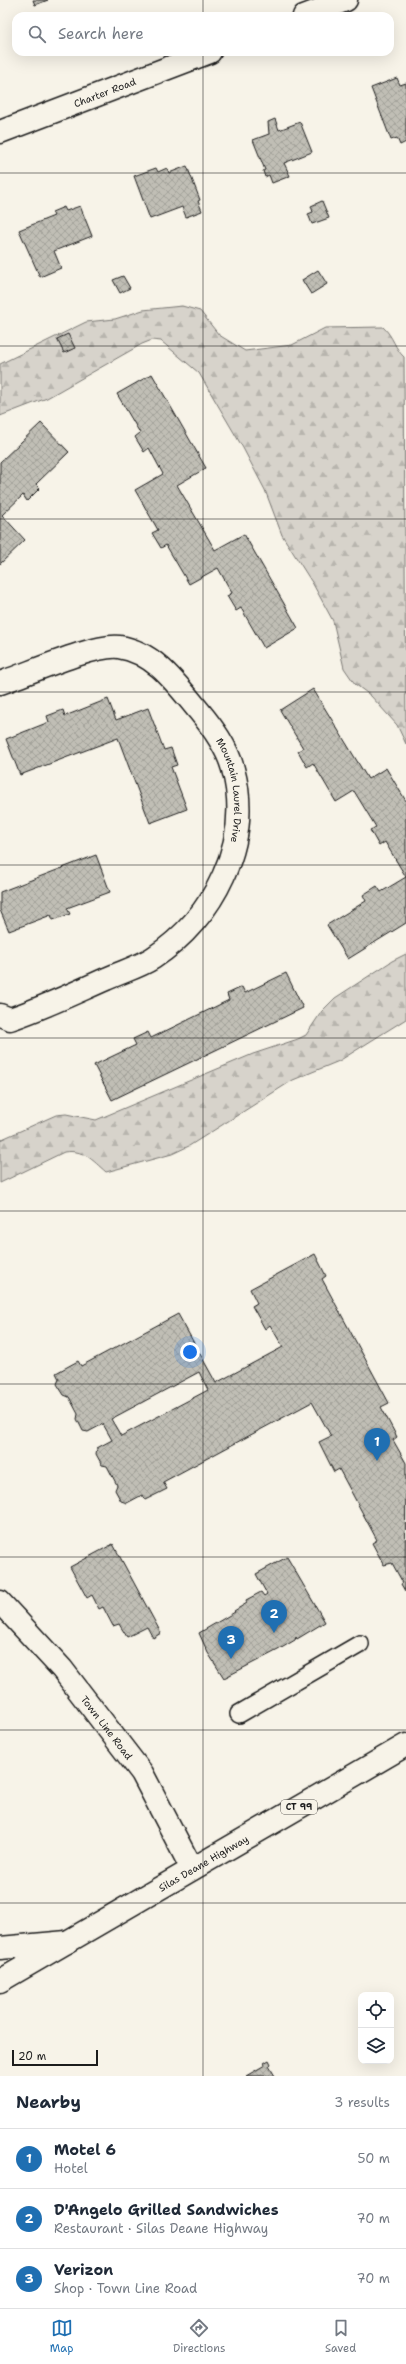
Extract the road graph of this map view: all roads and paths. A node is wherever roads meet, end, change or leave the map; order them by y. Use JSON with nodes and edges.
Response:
{"nodes":[{"id":1,"x":346,"y":0,"type":"edge"},
{"id":2,"x":314,"y":12,"type":"edge"},
{"id":3,"x":200,"y":56,"type":"edge"},
{"id":4,"x":0,"y":132,"type":"edge"},
{"id":5,"x":0,"y":683,"type":"edge"},
{"id":6,"x":0,"y":1015,"type":"edge"},
{"id":7,"x":0,"y":1602,"type":"edge"},
{"id":8,"x":360,"y":1644,"type":"dead end"},
{"id":9,"x":239,"y":1714,"type":"dead end"},
{"id":10,"x":406,"y":1745,"type":"edge"},
{"id":11,"x":192,"y":1869,"type":"junction"},
{"id":12,"x":68,"y":1942,"type":"junction"},
{"id":13,"x":0,"y":1948,"type":"edge"},
{"id":14,"x":0,"y":1981,"type":"edge"}],
"edges":[{"from":1,"to":2,"type":"main road"},
{"from":3,"to":4,"type":"main road","name":"Charter Road"},
{"from":5,"to":6,"type":"main road","name":"Mountain Laurel Drive"},
{"from":7,"to":11,"type":"main road","name":"Town Line Road"},
{"from":8,"to":9,"type":"lane"},
{"from":10,"to":11,"type":"main road","name":"Silas Deane Highway","number":"CT 99"},
{"from":11,"to":12,"type":"main road","name":"Silas Deane Highway","number":"CT 99"},
{"from":12,"to":13,"type":"main road"},
{"from":12,"to":14,"type":"main road","name":"Silas Deane Highway","number":"CT 99"}]}
